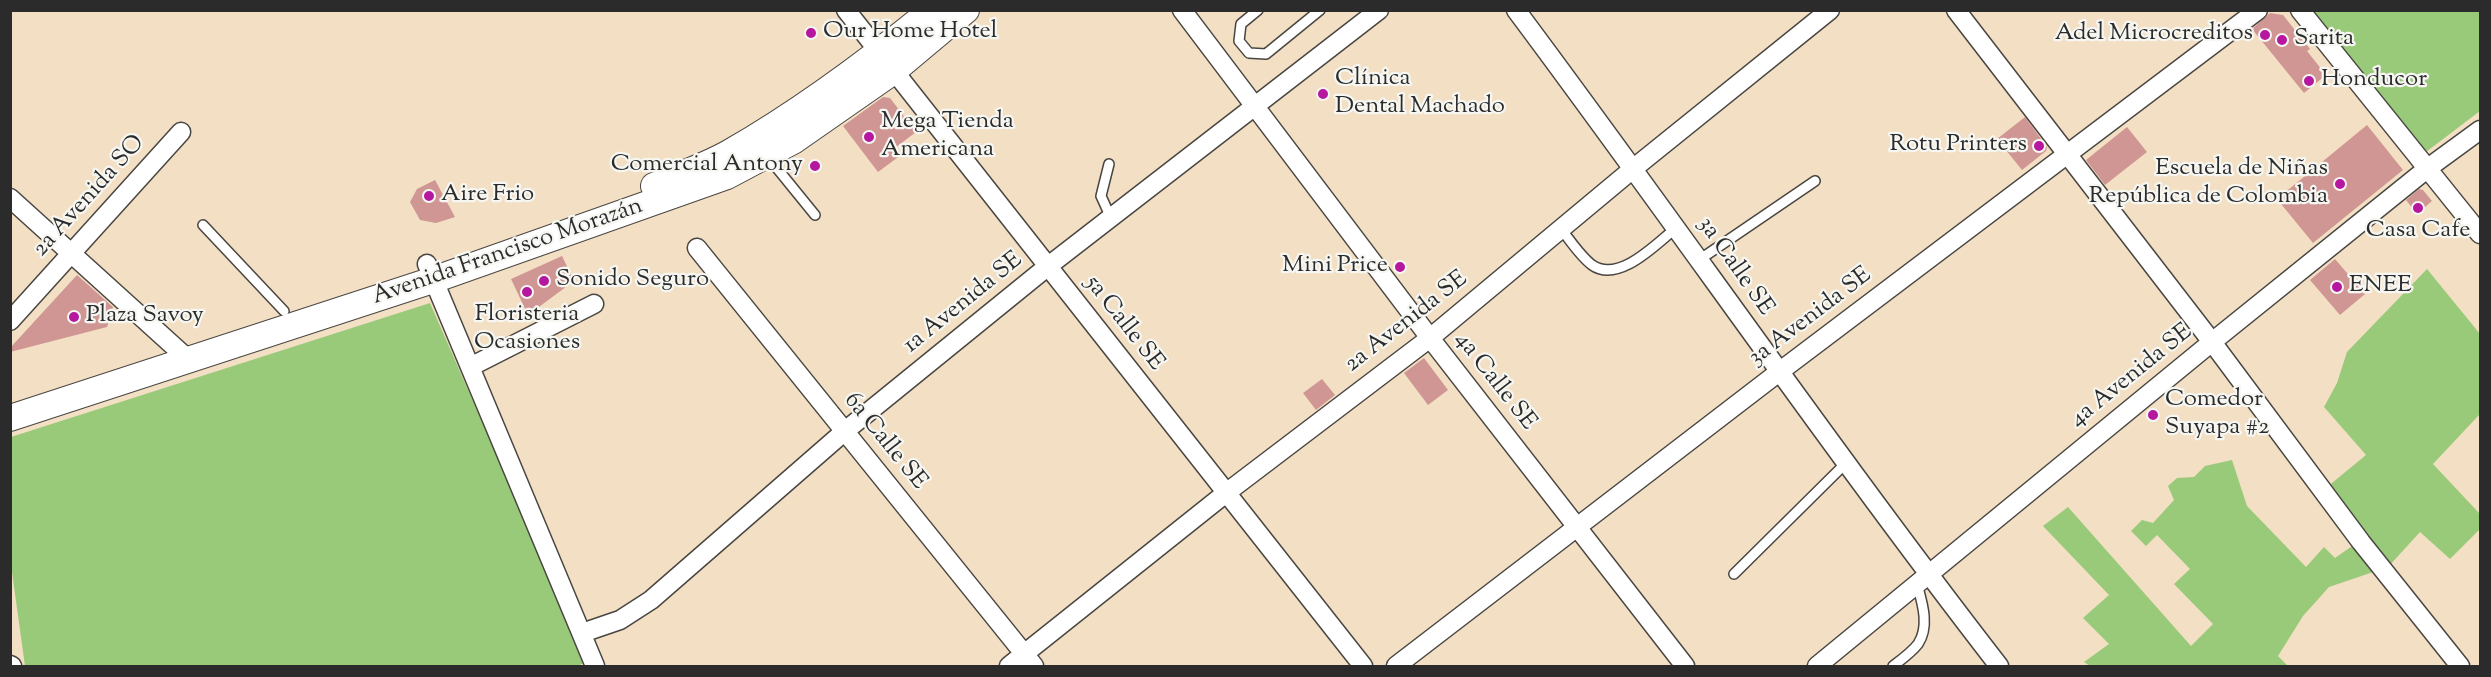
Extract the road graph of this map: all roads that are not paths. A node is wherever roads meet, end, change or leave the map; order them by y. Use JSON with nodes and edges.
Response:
{"nodes":[{"id":1,"x":846,"y":10,"type":"edge"},
{"id":2,"x":966,"y":10,"type":"edge"},
{"id":3,"x":1182,"y":10,"type":"edge"},
{"id":4,"x":1258,"y":10,"type":"edge"},
{"id":5,"x":1320,"y":10,"type":"edge"},
{"id":6,"x":1379,"y":10,"type":"edge"},
{"id":7,"x":1516,"y":10,"type":"edge"},
{"id":8,"x":1830,"y":10,"type":"edge"},
{"id":9,"x":1956,"y":10,"type":"edge"},
{"id":10,"x":2258,"y":10,"type":"edge"},
{"id":11,"x":2300,"y":10,"type":"edge"},
{"id":12,"x":927,"y":12,"type":"edge"},
{"id":13,"x":885,"y":63,"type":"junction"},
{"id":14,"x":1255,"y":107,"type":"junction"},
{"id":15,"x":2481,"y":130,"type":"edge"},
{"id":16,"x":181,"y":132,"type":"dead end"},
{"id":17,"x":2068,"y":153,"type":"junction"},
{"id":18,"x":767,"y":156,"type":"junction"},
{"id":19,"x":1109,"y":164,"type":"dead end"},
{"id":20,"x":1634,"y":168,"type":"junction"},
{"id":21,"x":2428,"y":168,"type":"junction"},
{"id":22,"x":1815,"y":181,"type":"dead end"},
{"id":23,"x":10,"y":198,"type":"edge"},
{"id":24,"x":642,"y":199,"type":"junction"},
{"id":25,"x":815,"y":214,"type":"dead end"},
{"id":26,"x":1112,"y":218,"type":"junction"},
{"id":27,"x":203,"y":225,"type":"dead end"},
{"id":28,"x":1676,"y":228,"type":"junction"},
{"id":29,"x":1561,"y":229,"type":"junction"},
{"id":30,"x":2481,"y":234,"type":"edge"},
{"id":31,"x":697,"y":248,"type":"dead end"},
{"id":32,"x":72,"y":253,"type":"junction"},
{"id":33,"x":1700,"y":260,"type":"junction"},
{"id":34,"x":1047,"y":267,"type":"junction"},
{"id":35,"x":430,"y":272,"type":"junction"},
{"id":36,"x":594,"y":304,"type":"dead end"},
{"id":37,"x":284,"y":311,"type":"junction"},
{"id":38,"x":10,"y":321,"type":"edge"},
{"id":39,"x":1430,"y":338,"type":"junction"},
{"id":40,"x":2212,"y":342,"type":"junction"},
{"id":41,"x":182,"y":353,"type":"junction"},
{"id":42,"x":470,"y":367,"type":"junction"},
{"id":43,"x":1779,"y":372,"type":"junction"},
{"id":44,"x":10,"y":401,"type":"edge"},
{"id":45,"x":10,"y":418,"type":"edge"},
{"id":46,"x":845,"y":431,"type":"junction"},
{"id":47,"x":1846,"y":463,"type":"junction"},
{"id":48,"x":1226,"y":493,"type":"junction"},
{"id":49,"x":1577,"y":528,"type":"junction"},
{"id":50,"x":1734,"y":574,"type":"dead end"},
{"id":51,"x":1922,"y":579,"type":"junction"},
{"id":52,"x":582,"y":633,"type":"junction"},
{"id":53,"x":1029,"y":660,"type":"edge"},
{"id":54,"x":595,"y":666,"type":"edge"},
{"id":55,"x":1009,"y":666,"type":"edge"},
{"id":56,"x":1363,"y":666,"type":"edge"},
{"id":57,"x":1396,"y":666,"type":"edge"},
{"id":58,"x":1685,"y":666,"type":"edge"},
{"id":59,"x":1817,"y":666,"type":"edge"},
{"id":60,"x":1893,"y":666,"type":"edge"},
{"id":61,"x":1999,"y":666,"type":"edge"},
{"id":62,"x":2460,"y":666,"type":"edge"}],
"edges":[{"from":1,"to":13,"type":"street","name":"5a Calle SE"},
{"from":2,"to":13,"type":"main road","name":"Avenida Francisco Morazán"},
{"from":3,"to":14,"type":"street","name":"4a Calle SE"},
{"from":4,"to":5,"type":"lane"},
{"from":6,"to":14,"type":"street","name":"1a Avenida SE"},
{"from":7,"to":20,"type":"street","name":"3a Calle SE"},
{"from":8,"to":20,"type":"street","name":"2a Avenida SE"},
{"from":9,"to":17,"type":"street"},
{"from":10,"to":17,"type":"street","name":"3a Avenida SE"},
{"from":11,"to":21,"type":"street"},
{"from":12,"to":13,"type":"main road","name":"Avenida Francisco Morazán"},
{"from":13,"to":18,"type":"main road","name":"Avenida Francisco Morazán"},
{"from":13,"to":24,"type":"main road","name":"Avenida Francisco Morazán"},
{"from":13,"to":34,"type":"street","name":"5a Calle SE"},
{"from":14,"to":26,"type":"street","name":"1a Avenida SE"},
{"from":14,"to":39,"type":"street","name":"4a Calle SE"},
{"from":15,"to":21,"type":"street","name":"4a Avenida SE"},
{"from":16,"to":32,"type":"street","name":"2a Avenida SO"},
{"from":17,"to":40,"type":"street"},
{"from":17,"to":43,"type":"street","name":"3a Avenida SE"},
{"from":18,"to":24,"type":"main road","name":"Avenida Francisco Morazán"},
{"from":18,"to":25,"type":"lane"},
{"from":19,"to":26,"type":"lane"},
{"from":20,"to":28,"type":"street","name":"3a Calle SE"},
{"from":20,"to":29,"type":"street","name":"2a Avenida SE"},
{"from":21,"to":30,"type":"street"},
{"from":21,"to":40,"type":"street","name":"4a Avenida SE"},
{"from":22,"to":33,"type":"lane"},
{"from":23,"to":32,"type":"street"},
{"from":24,"to":35,"type":"main road","name":"Avenida Francisco Morazán"},
{"from":26,"to":34,"type":"street","name":"1a Avenida SE"},
{"from":27,"to":37,"type":"lane"},
{"from":28,"to":29,"type":"lane"},
{"from":28,"to":33,"type":"street","name":"3a Calle SE"},
{"from":29,"to":39,"type":"street","name":"2a Avenida SE"},
{"from":31,"to":46,"type":"street","name":"6a Calle SE"},
{"from":32,"to":38,"type":"street","name":"2a Avenida SO"},
{"from":32,"to":41,"type":"street"},
{"from":33,"to":43,"type":"street","name":"3a Calle SE"},
{"from":34,"to":46,"type":"street","name":"1a Avenida SE"},
{"from":34,"to":48,"type":"street","name":"5a Calle SE"},
{"from":35,"to":37,"type":"main road","name":"Avenida Francisco Morazán"},
{"from":35,"to":41,"type":"main road","name":"Avenida Francisco Morazán"},
{"from":35,"to":42,"type":"street"},
{"from":36,"to":42,"type":"street"},
{"from":37,"to":41,"type":"main road","name":"Avenida Francisco Morazán"},
{"from":39,"to":48,"type":"street","name":"2a Avenida SE"},
{"from":39,"to":49,"type":"street","name":"4a Calle SE"},
{"from":40,"to":51,"type":"street","name":"4a Avenida SE"},
{"from":40,"to":62,"type":"street"},
{"from":41,"to":44,"type":"main road","name":"Avenida Francisco Morazán"},
{"from":41,"to":45,"type":"main road","name":"Avenida Francisco Morazán"},
{"from":42,"to":52,"type":"street"},
{"from":43,"to":47,"type":"street","name":"3a Calle SE"},
{"from":43,"to":49,"type":"street","name":"3a Avenida SE"},
{"from":46,"to":52,"type":"street","name":"1a Avenida SE"},
{"from":46,"to":53,"type":"street","name":"6a Calle SE"},
{"from":47,"to":50,"type":"lane"},
{"from":47,"to":51,"type":"street","name":"3a Calle SE"},
{"from":48,"to":53,"type":"street","name":"2a Avenida SE"},
{"from":48,"to":56,"type":"street","name":"5a Calle SE"},
{"from":49,"to":57,"type":"street","name":"3a Avenida SE"},
{"from":49,"to":58,"type":"street","name":"4a Calle SE"},
{"from":51,"to":59,"type":"street","name":"4a Avenida SE"},
{"from":51,"to":60,"type":"lane"},
{"from":51,"to":61,"type":"street","name":"3a Calle SE"},
{"from":52,"to":54,"type":"street"},
{"from":53,"to":55,"type":"street","name":"2a Avenida SE"}]}
